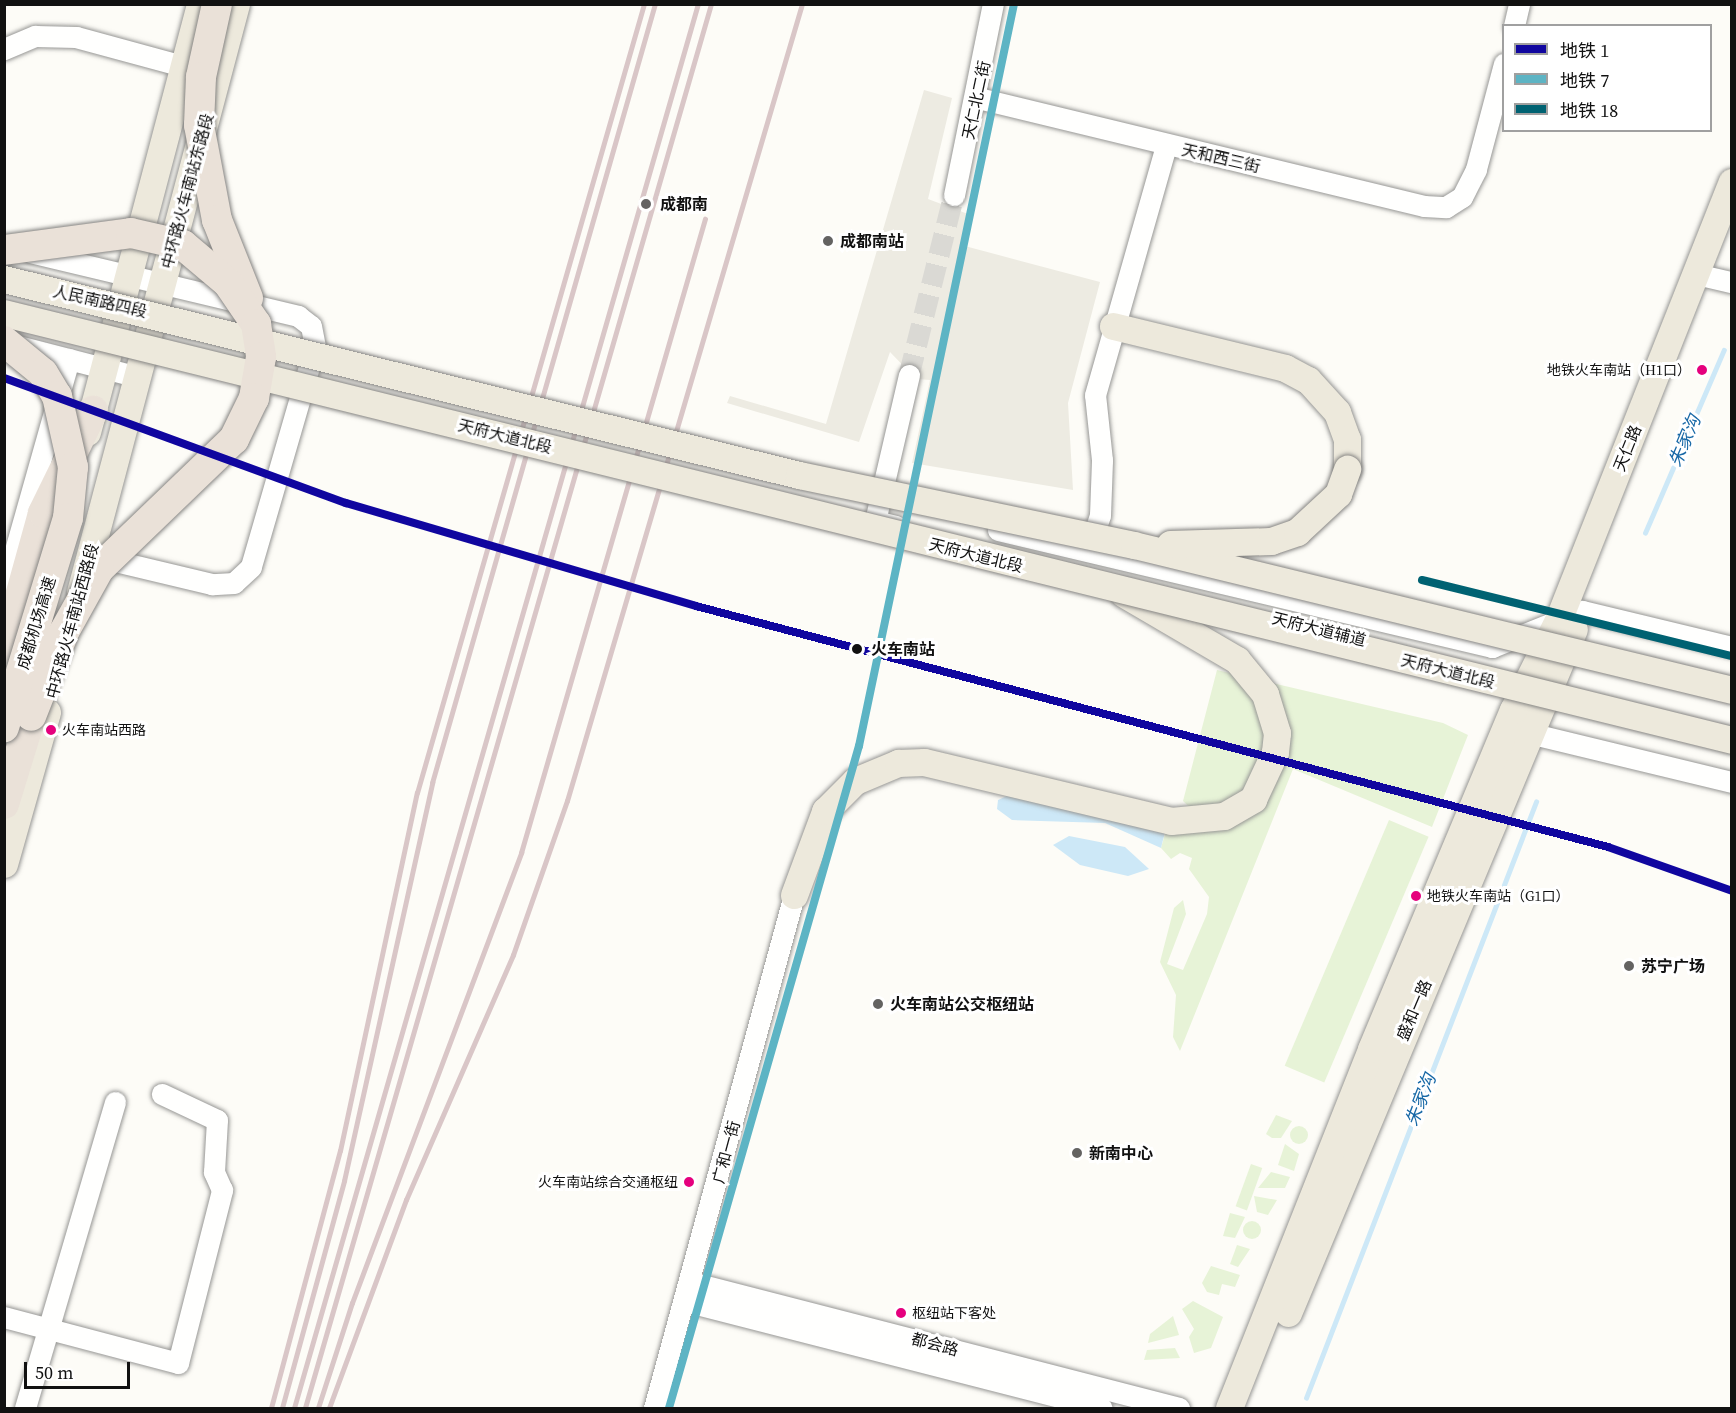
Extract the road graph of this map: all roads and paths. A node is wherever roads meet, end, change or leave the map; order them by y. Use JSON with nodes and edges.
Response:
{"nodes":[{"id":1,"x":200,"y":4,"type":"edge"},
{"id":2,"x":217,"y":4,"type":"edge"},
{"id":3,"x":236,"y":4,"type":"edge"},
{"id":4,"x":993,"y":4,"type":"edge"},
{"id":5,"x":1519,"y":4,"type":"edge"},
{"id":6,"x":1514,"y":24,"type":"edge"},
{"id":7,"x":4,"y":49,"type":"edge"},
{"id":8,"x":183,"y":66,"type":"junction"},
{"id":9,"x":1502,"y":68,"type":"edge"},
{"id":10,"x":978,"y":98,"type":"junction"},
{"id":11,"x":1166,"y":145,"type":"junction"},
{"id":12,"x":154,"y":169,"type":"junction"},
{"id":13,"x":1731,"y":182,"type":"edge"},
{"id":14,"x":954,"y":195,"type":"tunnel mouth"},
{"id":15,"x":1731,"y":228,"type":"edge"},
{"id":16,"x":4,"y":248,"type":"edge"},
{"id":17,"x":58,"y":258,"type":"junction"},
{"id":18,"x":129,"y":274,"type":"junction"},
{"id":19,"x":1714,"y":278,"type":"edge"},
{"id":20,"x":4,"y":279,"type":"edge"},
{"id":21,"x":163,"y":282,"type":"junction"},
{"id":22,"x":4,"y":313,"type":"edge"},
{"id":23,"x":196,"y":323,"type":"joint"},
{"id":24,"x":256,"y":324,"type":"junction"},
{"id":25,"x":1113,"y":326,"type":"junction"},
{"id":26,"x":4,"y":342,"type":"edge"},
{"id":27,"x":187,"y":356,"type":"joint"},
{"id":28,"x":69,"y":359,"type":"junction"},
{"id":29,"x":104,"y":369,"type":"junction"},
{"id":30,"x":909,"y":375,"type":"tunnel mouth"},
{"id":31,"x":139,"y":377,"type":"junction"},
{"id":32,"x":93,"y":411,"type":"junction"},
{"id":33,"x":1134,"y":545,"type":"junction"},
{"id":34,"x":90,"y":555,"type":"junction"},
{"id":35,"x":1087,"y":561,"type":"junction"},
{"id":36,"x":14,"y":587,"type":"edge"},
{"id":37,"x":1118,"y":591,"type":"junction"},
{"id":38,"x":1570,"y":615,"type":"junction"},
{"id":39,"x":1731,"y":647,"type":"edge"},
{"id":40,"x":4,"y":654,"type":"edge"},
{"id":41,"x":11,"y":687,"type":"edge"},
{"id":42,"x":1731,"y":690,"type":"edge"},
{"id":43,"x":1513,"y":710,"type":"junction"},
{"id":44,"x":13,"y":724,"type":"edge"},
{"id":45,"x":1529,"y":733,"type":"junction"},
{"id":46,"x":1731,"y":740,"type":"edge"},
{"id":47,"x":1731,"y":782,"type":"edge"},
{"id":48,"x":4,"y":804,"type":"edge"},
{"id":49,"x":4,"y":864,"type":"edge"},
{"id":50,"x":794,"y":896,"type":"joint"},
{"id":51,"x":162,"y":1094,"type":"dead end"},
{"id":52,"x":115,"y":1102,"type":"dead end"},
{"id":53,"x":687,"y":1291,"type":"junction"},
{"id":54,"x":4,"y":1317,"type":"edge"},
{"id":55,"x":48,"y":1328,"type":"junction"},
{"id":56,"x":26,"y":1408,"type":"edge"},
{"id":57,"x":654,"y":1408,"type":"edge"},
{"id":58,"x":1101,"y":1408,"type":"edge"},
{"id":59,"x":1179,"y":1408,"type":"edge"},
{"id":60,"x":1228,"y":1408,"type":"edge"},
{"id":61,"x":1248,"y":1408,"type":"edge"}],
"edges":[{"from":1,"to":8,"type":"main road"},
{"from":2,"to":24,"type":"highway","bridge":true},
{"from":3,"to":21,"type":"main road","name":"中环路火车南站东路段"},
{"from":4,"to":10,"type":"street","name":"天仁北二街"},
{"from":5,"to":6,"type":"street"},
{"from":7,"to":8,"type":"street"},
{"from":8,"to":12,"type":"main road"},
{"from":9,"to":11,"type":"street","name":"天和西三街"},
{"from":10,"to":11,"type":"street","name":"天和西三街"},
{"from":10,"to":14,"type":"street","name":"天仁北二街"},
{"from":11,"to":25,"type":"street"},
{"from":12,"to":17,"type":"street"},
{"from":12,"to":18,"type":"main road"},
{"from":13,"to":19,"type":"main road","name":"天仁路"},
{"from":15,"to":19,"type":"main road","name":"天仁路"},
{"from":16,"to":17,"type":"street","name":"人民南路四段"},
{"from":16,"to":24,"type":"highway","bridge":true},
{"from":17,"to":18,"type":"street","name":"人民南路四段"},
{"from":18,"to":21,"type":"street","name":"人民南路四段"},
{"from":18,"to":29,"type":"main road"},
{"from":19,"to":38,"type":"main road","name":"天仁路"},
{"from":20,"to":23,"type":"main road","name":"人民南路四段","bridge":true},
{"from":21,"to":31,"type":"main road","name":"中环路火车南站东路段"},
{"from":21,"to":34,"type":"street","name":"人民南路四段"},
{"from":22,"to":27,"type":"main road","name":"人民南路四段","bridge":true},
{"from":23,"to":33,"type":"main road","name":"天府大道北段","bridge":true},
{"from":24,"to":44,"type":"highway","bridge":true},
{"from":25,"to":33,"type":"main road","bridge":true},
{"from":25,"to":35,"type":"street"},
{"from":26,"to":28,"type":"street"},
{"from":26,"to":44,"type":"highway","name":"成都机场高速","bridge":true},
{"from":27,"to":37,"type":"main road","name":"天府大道北段","bridge":true},
{"from":28,"to":29,"type":"street"},
{"from":28,"to":36,"type":"street"},
{"from":29,"to":31,"type":"street"},
{"from":29,"to":32,"type":"main road"},
{"from":30,"to":35,"type":"street","name":"天府大道辅道"},
{"from":31,"to":34,"type":"main road","name":"中环路火车南站西路段"},
{"from":32,"to":36,"type":"highway"},
{"from":32,"to":41,"type":"main road"},
{"from":33,"to":42,"type":"main road","name":"天府大道北段","bridge":true},
{"from":34,"to":49,"type":"main road","name":"中环路火车南站西路段"},
{"from":35,"to":38,"type":"street","name":"天府大道辅道"},
{"from":35,"to":43,"type":"street","name":"天府大道辅道"},
{"from":36,"to":40,"type":"highway"},
{"from":37,"to":46,"type":"main road","name":"天府大道北段","bridge":true},
{"from":37,"to":50,"type":"main road"},
{"from":38,"to":39,"type":"street"},
{"from":38,"to":43,"type":"main road","name":"天仁路"},
{"from":38,"to":45,"type":"main road","name":"盛和一路"},
{"from":41,"to":44,"type":"main road"},
{"from":43,"to":45,"type":"street","name":"天府大道辅道"},
{"from":43,"to":60,"type":"main road","name":"盛和一路"},
{"from":44,"to":48,"type":"highway","name":"成都机场高速"},
{"from":45,"to":47,"type":"street"},
{"from":45,"to":61,"type":"main road","name":"盛和一路"},
{"from":50,"to":53,"type":"street","name":"广和一街"},
{"from":51,"to":55,"type":"street"},
{"from":52,"to":55,"type":"street"},
{"from":53,"to":57,"type":"street","name":"广和一街"},
{"from":53,"to":58,"type":"street","name":"都会路"},
{"from":53,"to":59,"type":"street","name":"都会路"},
{"from":54,"to":55,"type":"street"},
{"from":55,"to":56,"type":"street"}]}
